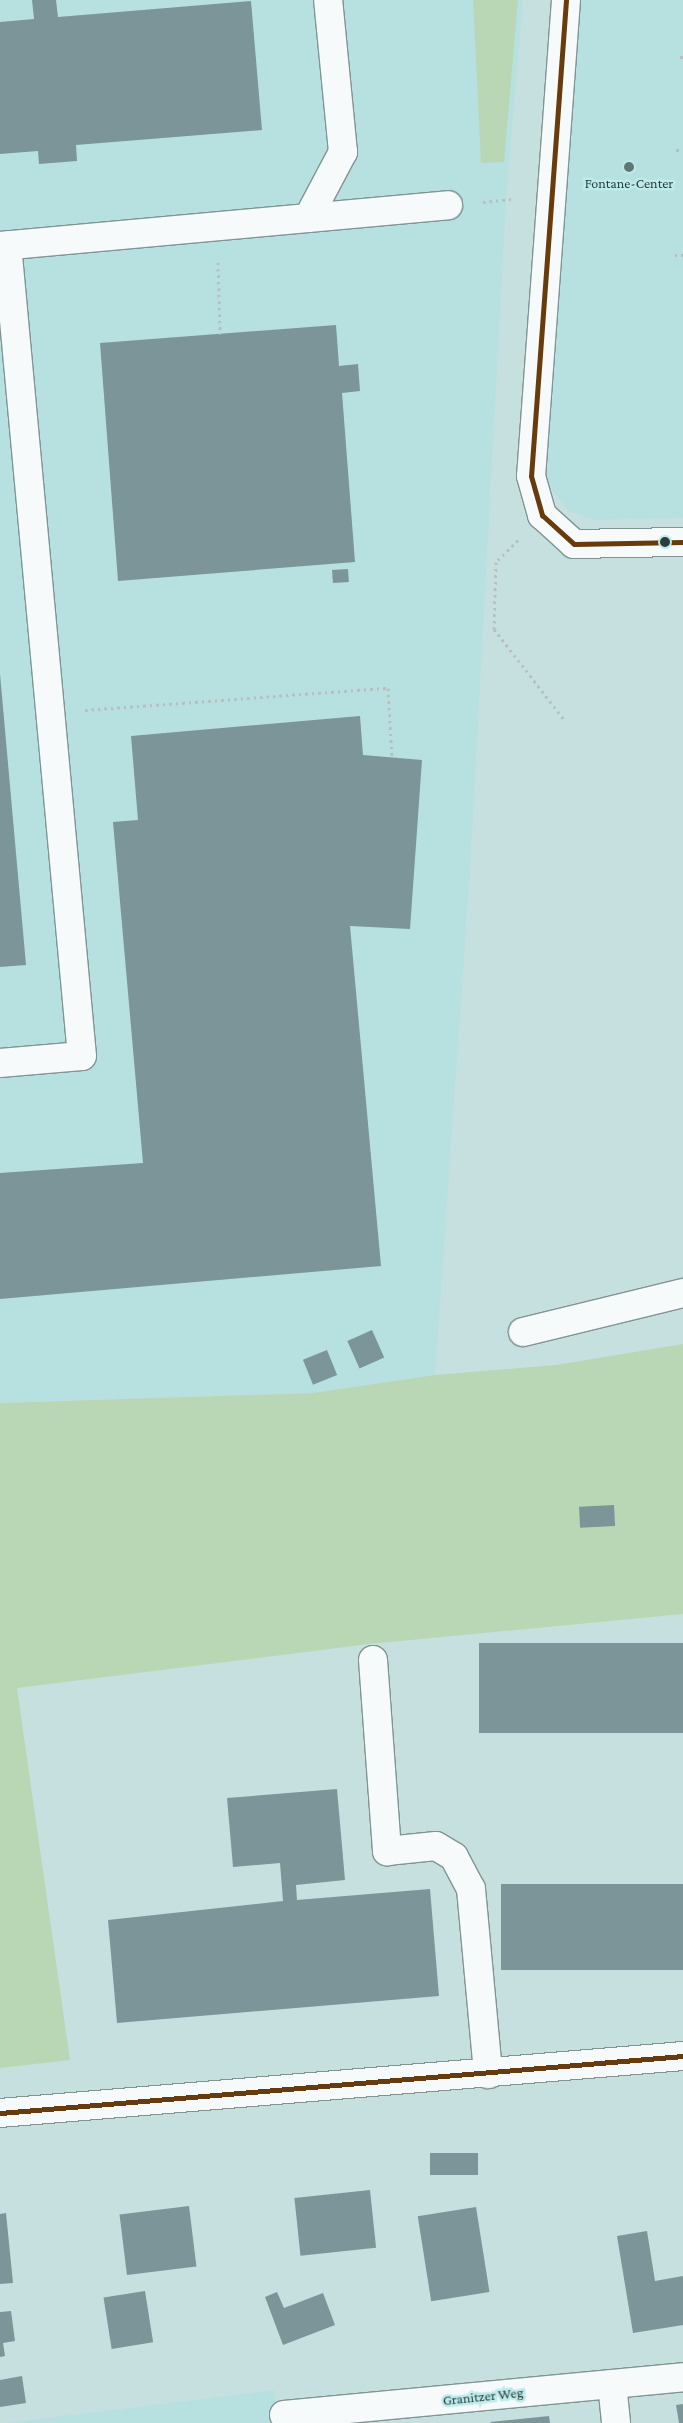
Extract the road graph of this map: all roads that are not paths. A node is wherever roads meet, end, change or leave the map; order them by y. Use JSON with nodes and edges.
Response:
{"nodes":[{"id":1,"x":328,"y":0,"type":"edge"},
{"id":2,"x":566,"y":0,"type":"edge"},
{"id":3,"x":448,"y":205,"type":"dead end"},
{"id":4,"x":308,"y":218,"type":"junction"},
{"id":5,"x":4,"y":246,"type":"edge"},
{"id":6,"x":683,"y":542,"type":"edge"},
{"id":7,"x":0,"y":1063,"type":"edge"},
{"id":8,"x":683,"y":1293,"type":"edge"},
{"id":9,"x":523,"y":1332,"type":"dead end"},
{"id":10,"x":373,"y":1660,"type":"dead end"},
{"id":11,"x":683,"y":2056,"type":"edge"},
{"id":12,"x":488,"y":2074,"type":"junction"},
{"id":13,"x":0,"y":2112,"type":"edge"},
{"id":14,"x":683,"y":2377,"type":"edge"},
{"id":15,"x":612,"y":2384,"type":"junction"},
{"id":16,"x":284,"y":2415,"type":"dead end"},
{"id":17,"x":616,"y":2423,"type":"edge"}],
"edges":[{"from":1,"to":4,"type":"street"},
{"from":2,"to":6,"type":"street"},
{"from":3,"to":4,"type":"street"},
{"from":4,"to":5,"type":"street"},
{"from":5,"to":7,"type":"street"},
{"from":8,"to":9,"type":"street"},
{"from":10,"to":12,"type":"street"},
{"from":11,"to":12,"type":"street"},
{"from":12,"to":13,"type":"street"},
{"from":14,"to":15,"type":"street","name":"Granitzer Weg"},
{"from":15,"to":16,"type":"street","name":"Granitzer Weg"},
{"from":15,"to":17,"type":"street"}]}
